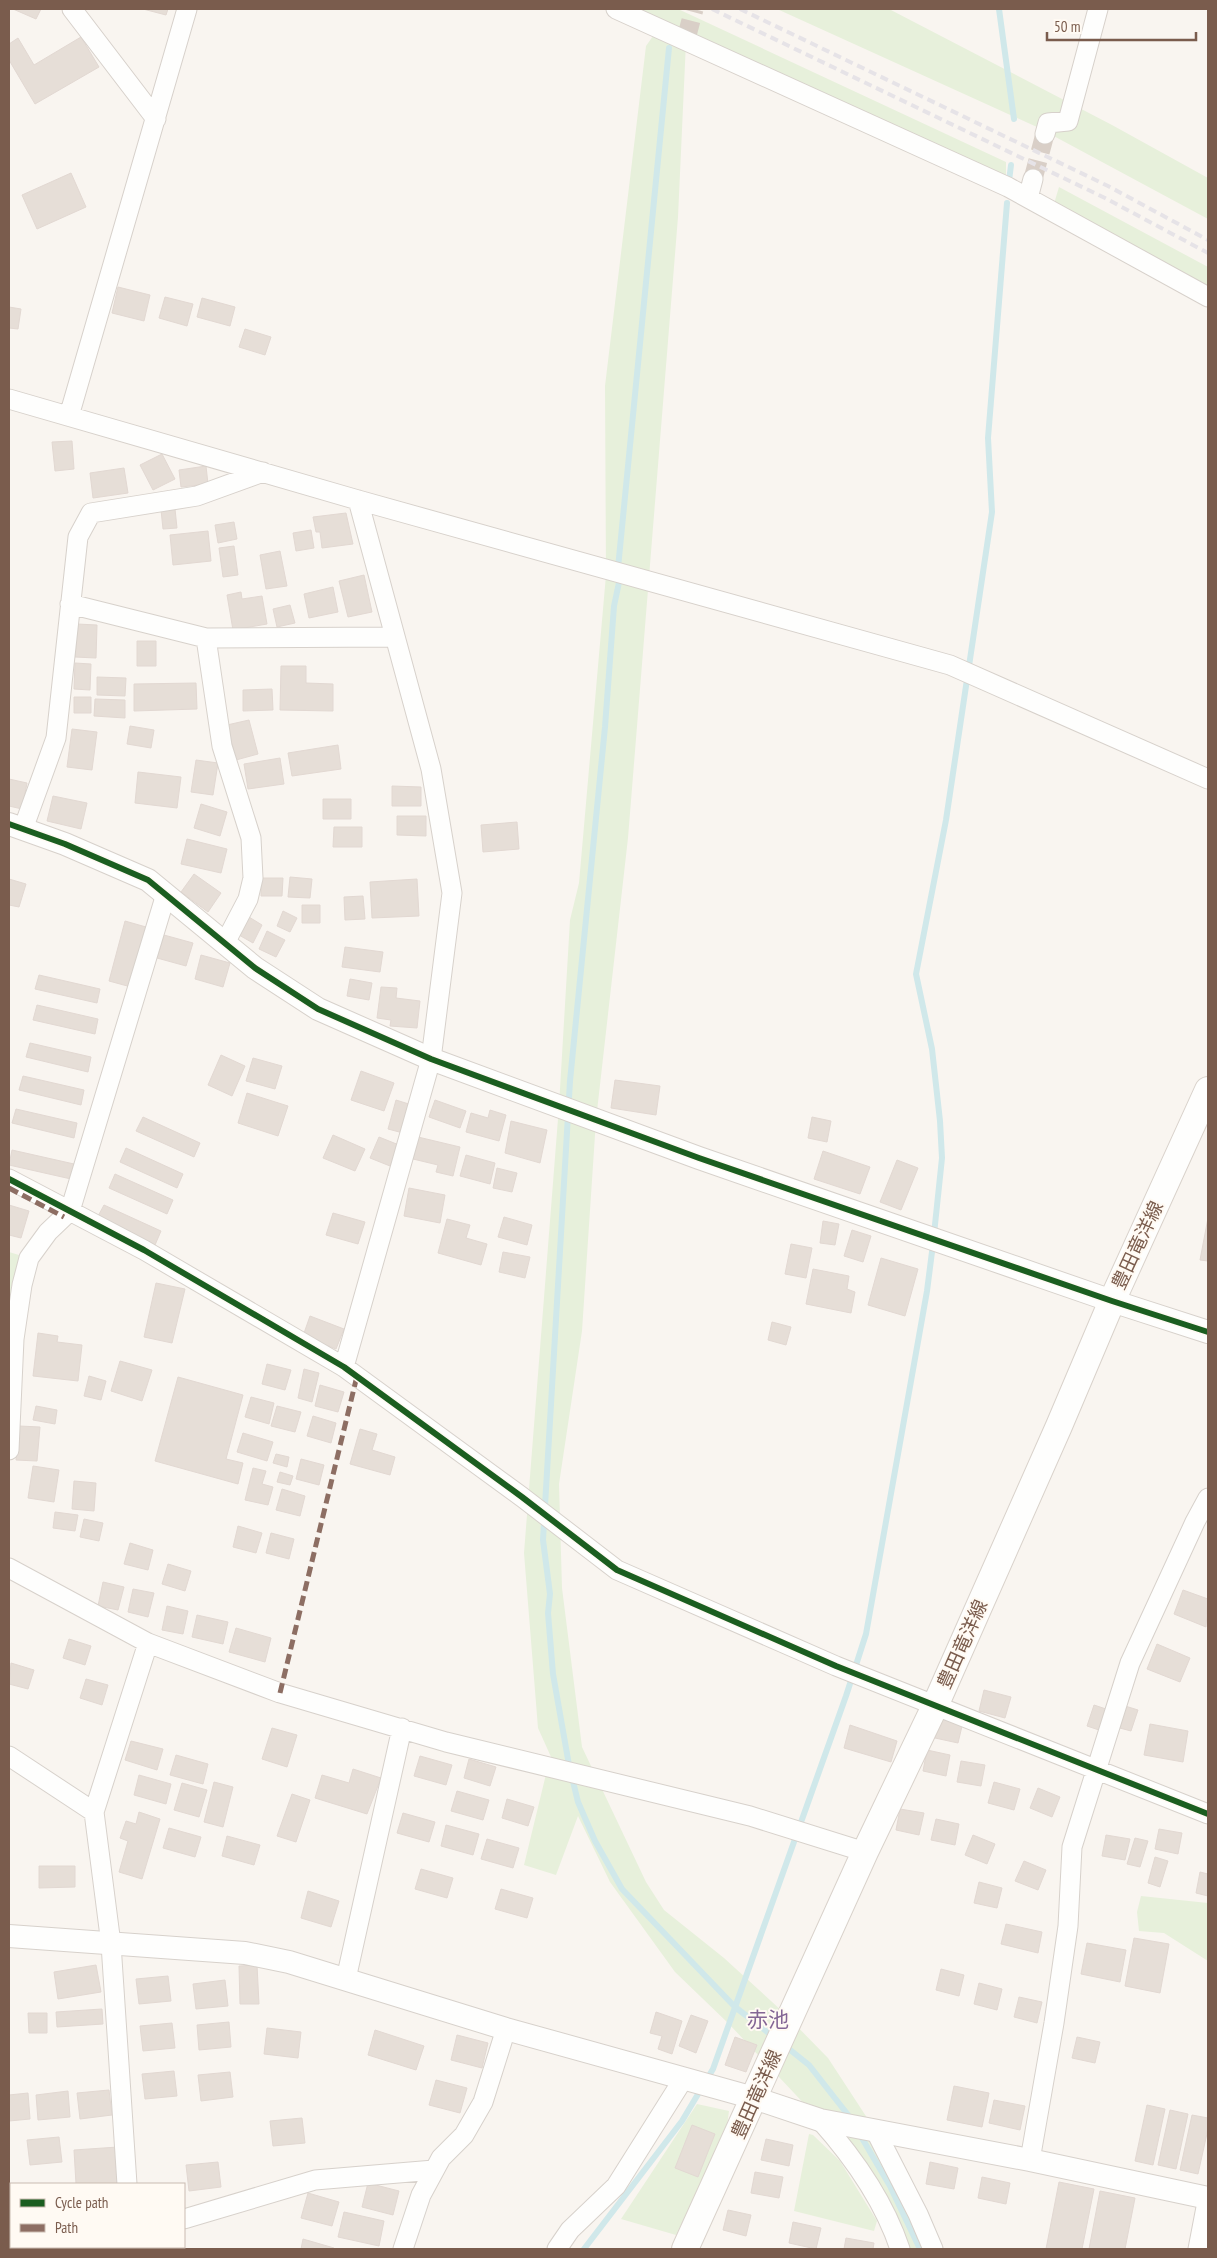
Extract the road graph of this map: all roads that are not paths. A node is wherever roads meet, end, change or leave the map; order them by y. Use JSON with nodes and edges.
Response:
{"nodes":[{"id":1,"x":72,"y":9,"type":"edge"},
{"id":2,"x":188,"y":9,"type":"edge"},
{"id":3,"x":616,"y":9,"type":"edge"},
{"id":4,"x":1098,"y":9,"type":"edge"},
{"id":5,"x":156,"y":119,"type":"junction"},
{"id":6,"x":1045,"y":134,"type":"tunnel mouth"},
{"id":7,"x":1033,"y":179,"type":"tunnel mouth"},
{"id":8,"x":1028,"y":198,"type":"junction"},
{"id":9,"x":1208,"y":297,"type":"edge"},
{"id":10,"x":9,"y":401,"type":"edge"},
{"id":11,"x":69,"y":416,"type":"junction"},
{"id":12,"x":263,"y":472,"type":"junction"},
{"id":13,"x":358,"y":500,"type":"junction"},
{"id":14,"x":70,"y":604,"type":"junction"},
{"id":15,"x":395,"y":637,"type":"junction"},
{"id":16,"x":206,"y":638,"type":"junction"},
{"id":17,"x":1208,"y":779,"type":"edge"},
{"id":18,"x":16,"y":826,"type":"edge"},
{"id":19,"x":166,"y":894,"type":"junction"},
{"id":20,"x":224,"y":943,"type":"junction"},
{"id":21,"x":431,"y":1059,"type":"junction"},
{"id":22,"x":1208,"y":1090,"type":"edge"},
{"id":23,"x":9,"y":1179,"type":"edge"},
{"id":24,"x":70,"y":1211,"type":"junction"},
{"id":25,"x":1112,"y":1301,"type":"junction"},
{"id":26,"x":1208,"y":1332,"type":"edge"},
{"id":27,"x":11,"y":1338,"type":"edge"},
{"id":28,"x":344,"y":1367,"type":"junction"},
{"id":29,"x":9,"y":1450,"type":"edge"},
{"id":30,"x":1208,"y":1498,"type":"edge"},
{"id":31,"x":1202,"y":1526,"type":"edge"},
{"id":32,"x":9,"y":1568,"type":"edge"},
{"id":33,"x":148,"y":1643,"type":"junction"},
{"id":34,"x":935,"y":1706,"type":"junction"},
{"id":35,"x":402,"y":1728,"type":"junction"},
{"id":36,"x":9,"y":1756,"type":"edge"},
{"id":37,"x":1096,"y":1768,"type":"junction"},
{"id":38,"x":94,"y":1812,"type":"junction"},
{"id":39,"x":1208,"y":1814,"type":"edge"},
{"id":40,"x":865,"y":1852,"type":"junction"},
{"id":41,"x":9,"y":1936,"type":"edge"},
{"id":42,"x":111,"y":1944,"type":"junction"},
{"id":43,"x":346,"y":1979,"type":"junction"},
{"id":44,"x":506,"y":2029,"type":"junction"},
{"id":45,"x":684,"y":2078,"type":"junction"},
{"id":46,"x":754,"y":2098,"type":"junction"},
{"id":47,"x":820,"y":2120,"type":"junction"},
{"id":48,"x":875,"y":2130,"type":"junction"},
{"id":49,"x":1030,"y":2160,"type":"junction"},
{"id":50,"x":434,"y":2170,"type":"junction"},
{"id":51,"x":127,"y":2183,"type":"edge"},
{"id":52,"x":1208,"y":2198,"type":"edge"},
{"id":53,"x":185,"y":2219,"type":"edge"},
{"id":54,"x":403,"y":2249,"type":"edge"},
{"id":55,"x":557,"y":2249,"type":"edge"},
{"id":56,"x":685,"y":2249,"type":"edge"},
{"id":57,"x":900,"y":2249,"type":"edge"},
{"id":58,"x":933,"y":2249,"type":"edge"},
{"id":59,"x":1198,"y":2249,"type":"edge"}],
"edges":[{"from":1,"to":5,"type":"street"},
{"from":2,"to":5,"type":"street"},
{"from":3,"to":8,"type":"street"},
{"from":4,"to":6,"type":"street"},
{"from":5,"to":11,"type":"street"},
{"from":7,"to":8,"type":"street"},
{"from":8,"to":9,"type":"street"},
{"from":10,"to":11,"type":"street"},
{"from":11,"to":12,"type":"street"},
{"from":12,"to":13,"type":"street"},
{"from":12,"to":14,"type":"street"},
{"from":13,"to":15,"type":"street"},
{"from":13,"to":17,"type":"street"},
{"from":14,"to":16,"type":"street"},
{"from":14,"to":18,"type":"street"},
{"from":15,"to":16,"type":"street"},
{"from":15,"to":21,"type":"street"},
{"from":16,"to":20,"type":"street"},
{"from":18,"to":19,"type":"street"},
{"from":19,"to":20,"type":"street"},
{"from":19,"to":24,"type":"street"},
{"from":20,"to":21,"type":"street"},
{"from":21,"to":25,"type":"street"},
{"from":21,"to":28,"type":"street"},
{"from":22,"to":25,"type":"main road","name":"豊田竜洋線"},
{"from":23,"to":24,"type":"street"},
{"from":24,"to":27,"type":"street"},
{"from":24,"to":28,"type":"street"},
{"from":25,"to":26,"type":"street"},
{"from":25,"to":34,"type":"main road","name":"豊田竜洋線"},
{"from":27,"to":29,"type":"street"},
{"from":28,"to":34,"type":"street"},
{"from":30,"to":31,"type":"street"},
{"from":31,"to":37,"type":"street"},
{"from":32,"to":33,"type":"street"},
{"from":33,"to":35,"type":"street"},
{"from":33,"to":38,"type":"street"},
{"from":34,"to":37,"type":"street"},
{"from":34,"to":40,"type":"main road","name":"豊田竜洋線"},
{"from":35,"to":40,"type":"street"},
{"from":35,"to":43,"type":"street"},
{"from":36,"to":38,"type":"street"},
{"from":37,"to":39,"type":"street"},
{"from":37,"to":49,"type":"street"},
{"from":38,"to":42,"type":"street"},
{"from":40,"to":46,"type":"main road","name":"豊田竜洋線"},
{"from":41,"to":42,"type":"street"},
{"from":42,"to":43,"type":"street"},
{"from":42,"to":51,"type":"street"},
{"from":43,"to":44,"type":"street"},
{"from":44,"to":45,"type":"street"},
{"from":44,"to":50,"type":"street"},
{"from":45,"to":46,"type":"street"},
{"from":45,"to":55,"type":"street"},
{"from":46,"to":47,"type":"street"},
{"from":46,"to":56,"type":"main road","name":"豊田竜洋線"},
{"from":47,"to":48,"type":"street"},
{"from":47,"to":57,"type":"street"},
{"from":48,"to":49,"type":"street"},
{"from":48,"to":58,"type":"street"},
{"from":49,"to":52,"type":"street"},
{"from":50,"to":53,"type":"street"},
{"from":50,"to":54,"type":"street"},
{"from":52,"to":59,"type":"street"}]}
